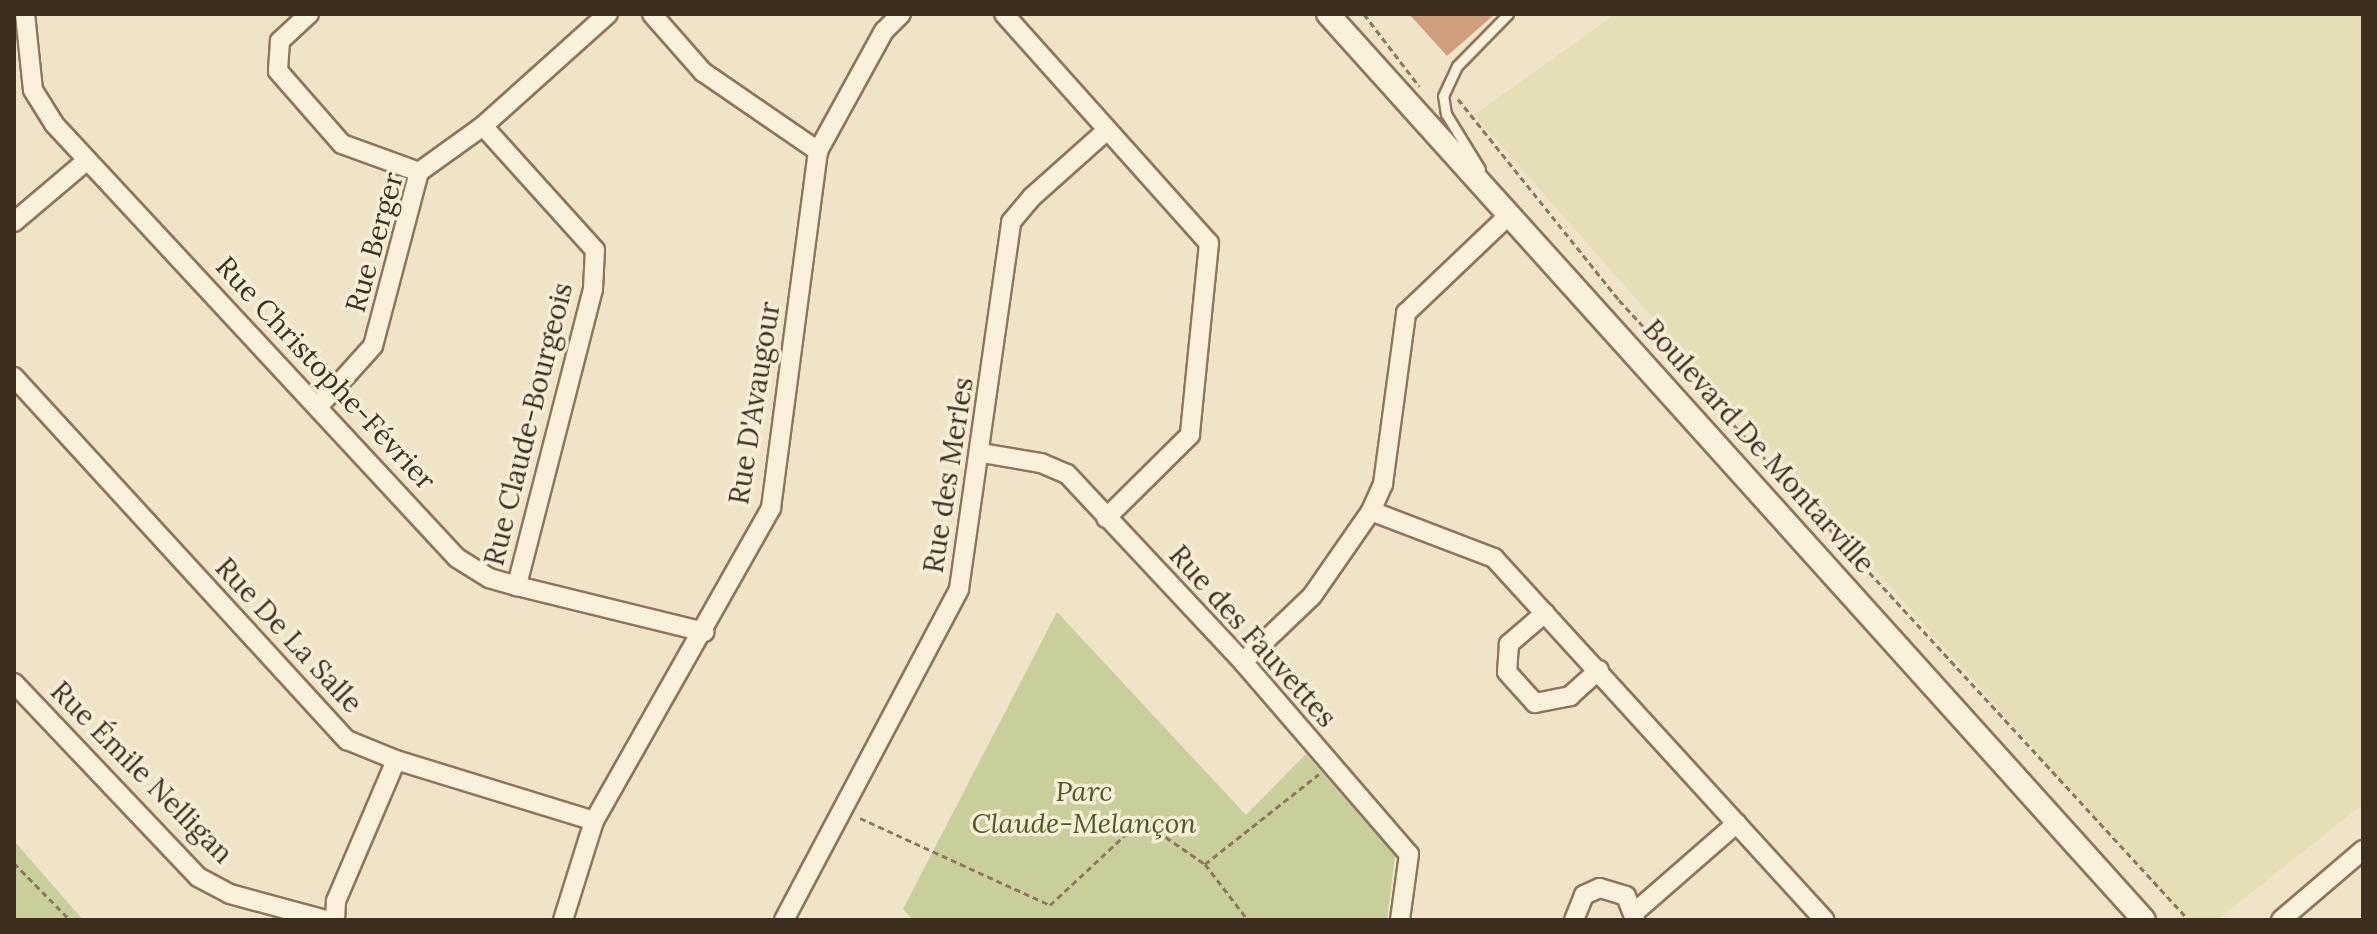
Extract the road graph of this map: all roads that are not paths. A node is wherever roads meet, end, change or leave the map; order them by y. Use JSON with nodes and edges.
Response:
{"nodes":[{"id":1,"x":25,"y":14,"type":"edge"},
{"id":2,"x":309,"y":14,"type":"edge"},
{"id":3,"x":608,"y":14,"type":"edge"},
{"id":4,"x":652,"y":14,"type":"edge"},
{"id":5,"x":901,"y":14,"type":"edge"},
{"id":6,"x":1004,"y":14,"type":"edge"},
{"id":7,"x":1328,"y":14,"type":"edge"},
{"id":8,"x":1508,"y":14,"type":"edge"},
{"id":9,"x":483,"y":126,"type":"junction"},
{"id":10,"x":1105,"y":132,"type":"junction"},
{"id":11,"x":818,"y":151,"type":"junction"},
{"id":12,"x":85,"y":162,"type":"junction"},
{"id":13,"x":419,"y":172,"type":"junction"},
{"id":14,"x":1491,"y":194,"type":"junction"},
{"id":15,"x":1510,"y":214,"type":"junction"},
{"id":16,"x":14,"y":222,"type":"edge"},
{"id":17,"x":14,"y":377,"type":"edge"},
{"id":18,"x":318,"y":407,"type":"junction"},
{"id":19,"x":982,"y":453,"type":"junction"},
{"id":20,"x":1371,"y":511,"type":"junction"},
{"id":21,"x":1106,"y":518,"type":"junction"},
{"id":22,"x":517,"y":586,"type":"junction"},
{"id":23,"x":1545,"y":613,"type":"junction"},
{"id":24,"x":704,"y":632,"type":"junction"},
{"id":25,"x":1243,"y":662,"type":"junction"},
{"id":26,"x":1599,"y":670,"type":"junction"},
{"id":27,"x":14,"y":683,"type":"edge"},
{"id":28,"x":396,"y":760,"type":"junction"},
{"id":29,"x":594,"y":821,"type":"junction"},
{"id":30,"x":1737,"y":823,"type":"junction"},
{"id":31,"x":2363,"y":850,"type":"edge"},
{"id":32,"x":1635,"y":916,"type":"edge"},
{"id":33,"x":326,"y":920,"type":"edge"},
{"id":34,"x":335,"y":920,"type":"edge"},
{"id":35,"x":563,"y":920,"type":"edge"},
{"id":36,"x":784,"y":920,"type":"edge"},
{"id":37,"x":1400,"y":920,"type":"edge"},
{"id":38,"x":1574,"y":920,"type":"edge"},
{"id":39,"x":1824,"y":920,"type":"edge"},
{"id":40,"x":2144,"y":920,"type":"edge"},
{"id":41,"x":2281,"y":920,"type":"edge"}],
"edges":[{"from":1,"to":12,"type":"street","name":"Rue Christophe-Février"},
{"from":2,"to":13,"type":"street"},
{"from":3,"to":9,"type":"street","name":"Rue Berger"},
{"from":4,"to":11,"type":"street"},
{"from":5,"to":11,"type":"street","name":"Rue D'Avaugour"},
{"from":6,"to":10,"type":"street"},
{"from":7,"to":14,"type":"street","name":"Boulevard De Montarville"},
{"from":8,"to":14,"type":"lane"},
{"from":9,"to":13,"type":"street","name":"Rue Berger"},
{"from":9,"to":22,"type":"street","name":"Rue Claude-Bourgeois"},
{"from":10,"to":19,"type":"street","name":"Rue des Merles"},
{"from":10,"to":21,"type":"street"},
{"from":11,"to":24,"type":"street","name":"Rue D'Avaugour"},
{"from":12,"to":16,"type":"street"},
{"from":12,"to":18,"type":"street","name":"Rue Christophe-Février"},
{"from":13,"to":18,"type":"street","name":"Rue Berger"},
{"from":14,"to":15,"type":"street","name":"Boulevard De Montarville"},
{"from":15,"to":20,"type":"street"},
{"from":15,"to":40,"type":"street","name":"Boulevard De Montarville"},
{"from":17,"to":28,"type":"street","name":"Rue De La Salle"},
{"from":18,"to":22,"type":"street","name":"Rue Christophe-Février"},
{"from":19,"to":21,"type":"street","name":"Rue des Fauvettes"},
{"from":19,"to":36,"type":"street","name":"Rue des Merles"},
{"from":20,"to":23,"type":"street"},
{"from":20,"to":25,"type":"street"},
{"from":21,"to":25,"type":"street","name":"Rue des Fauvettes"},
{"from":22,"to":24,"type":"street","name":"Rue Christophe-Février"},
{"from":23,"to":26,"type":"street"},
{"from":23,"to":26,"type":"street"},
{"from":24,"to":29,"type":"street","name":"Rue D'Avaugour"},
{"from":25,"to":37,"type":"street","name":"Rue des Fauvettes"},
{"from":26,"to":30,"type":"street"},
{"from":27,"to":33,"type":"street","name":"Rue Émile Nelligan"},
{"from":28,"to":29,"type":"street","name":"Rue De La Salle"},
{"from":28,"to":34,"type":"street"},
{"from":29,"to":35,"type":"street","name":"Rue D'Avaugour"},
{"from":30,"to":32,"type":"street"},
{"from":30,"to":39,"type":"street"},
{"from":31,"to":41,"type":"street"},
{"from":32,"to":38,"type":"street"}]}
